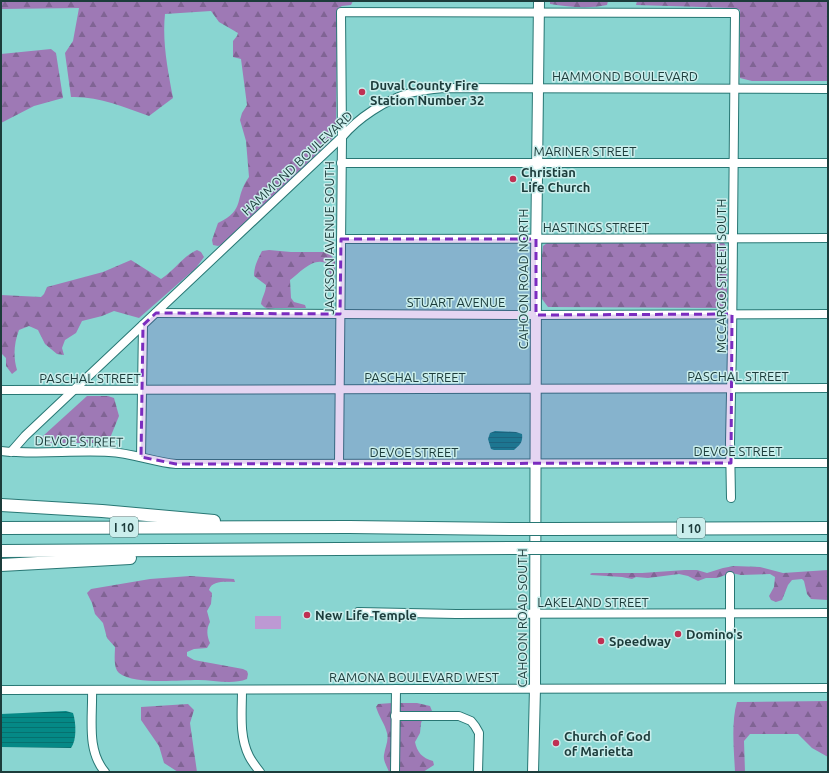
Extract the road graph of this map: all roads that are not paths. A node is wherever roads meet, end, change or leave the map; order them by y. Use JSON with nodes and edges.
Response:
{"nodes":[{"id":1,"x":539,"y":1,"type":"edge"},
{"id":2,"x":539,"y":13,"type":"junction"},
{"id":3,"x":538,"y":88,"type":"junction"},
{"id":4,"x":828,"y":88,"type":"edge"},
{"id":5,"x":734,"y":89,"type":"junction"},
{"id":6,"x":342,"y":137,"type":"junction"},
{"id":7,"x":341,"y":163,"type":"junction"},
{"id":8,"x":734,"y":163,"type":"junction"},
{"id":9,"x":828,"y":163,"type":"edge"},
{"id":10,"x":537,"y":164,"type":"junction"},
{"id":11,"x":733,"y":238,"type":"junction"},
{"id":12,"x":828,"y":238,"type":"edge"},
{"id":13,"x":341,"y":239,"type":"junction"},
{"id":14,"x":536,"y":239,"type":"junction"},
{"id":15,"x":156,"y":313,"type":"junction"},
{"id":16,"x":340,"y":314,"type":"junction"},
{"id":17,"x":536,"y":314,"type":"junction"},
{"id":18,"x":732,"y":314,"type":"junction"},
{"id":19,"x":828,"y":314,"type":"edge"},
{"id":20,"x":143,"y":325,"type":"junction"},
{"id":21,"x":731,"y":388,"type":"junction"},
{"id":22,"x":828,"y":388,"type":"edge"},
{"id":23,"x":340,"y":389,"type":"junction"},
{"id":24,"x":536,"y":389,"type":"junction"},
{"id":25,"x":1,"y":390,"type":"edge"},
{"id":26,"x":74,"y":390,"type":"junction"},
{"id":27,"x":142,"y":390,"type":"junction"},
{"id":28,"x":1,"y":451,"type":"edge"},
{"id":29,"x":11,"y":452,"type":"junction"},
{"id":30,"x":142,"y":457,"type":"junction"},
{"id":31,"x":731,"y":463,"type":"junction"},
{"id":32,"x":828,"y":463,"type":"edge"},
{"id":33,"x":339,"y":464,"type":"junction"},
{"id":34,"x":536,"y":464,"type":"junction"},
{"id":35,"x":731,"y":498,"type":"dead end"},
{"id":36,"x":1,"y":505,"type":"edge"},
{"id":37,"x":246,"y":527,"type":"junction"},
{"id":38,"x":1,"y":528,"type":"edge"},
{"id":39,"x":828,"y":528,"type":"edge"},
{"id":40,"x":828,"y":548,"type":"edge"},
{"id":41,"x":237,"y":550,"type":"junction"},
{"id":42,"x":1,"y":551,"type":"edge"},
{"id":43,"x":1,"y":565,"type":"edge"},
{"id":44,"x":730,"y":576,"type":"dead end"},
{"id":45,"x":358,"y":612,"type":"dead end"},
{"id":46,"x":535,"y":614,"type":"junction"},
{"id":47,"x":730,"y":614,"type":"junction"},
{"id":48,"x":828,"y":614,"type":"edge"},
{"id":49,"x":535,"y":688,"type":"junction"},
{"id":50,"x":730,"y":688,"type":"junction"},
{"id":51,"x":828,"y":688,"type":"edge"},
{"id":52,"x":396,"y":689,"type":"junction"},
{"id":53,"x":1,"y":690,"type":"edge"},
{"id":54,"x":92,"y":690,"type":"junction"},
{"id":55,"x":242,"y":690,"type":"junction"},
{"id":56,"x":395,"y":716,"type":"junction"},
{"id":57,"x":105,"y":772,"type":"edge"},
{"id":58,"x":260,"y":772,"type":"edge"},
{"id":59,"x":395,"y":772,"type":"edge"},
{"id":60,"x":478,"y":772,"type":"edge"},
{"id":61,"x":533,"y":772,"type":"edge"}],
"edges":[{"from":1,"to":2,"type":"main road","name":"CAHOON ROAD NORTH"},
{"from":2,"to":3,"type":"main road","name":"CAHOON ROAD NORTH"},
{"from":2,"to":5,"type":"street","name":"MCCARGO STREET SOUTH"},
{"from":2,"to":6,"type":"street","name":"JACKSON AVENUE SOUTH"},
{"from":3,"to":5,"type":"street","name":"HAMMOND BOULEVARD"},
{"from":3,"to":6,"type":"street","name":"HAMMOND BOULEVARD"},
{"from":3,"to":10,"type":"main road","name":"CAHOON ROAD NORTH"},
{"from":4,"to":5,"type":"street","name":"HAMMOND BOULEVARD"},
{"from":5,"to":8,"type":"street","name":"MCCARGO STREET SOUTH"},
{"from":6,"to":7,"type":"street","name":"JACKSON AVENUE SOUTH"},
{"from":6,"to":15,"type":"street","name":"HAMMOND BOULEVARD"},
{"from":7,"to":10,"type":"street","name":"MARINER STREET"},
{"from":7,"to":13,"type":"street","name":"JACKSON AVENUE SOUTH"},
{"from":8,"to":9,"type":"street","name":"MARINER STREET"},
{"from":8,"to":10,"type":"street","name":"MARINER STREET"},
{"from":8,"to":11,"type":"street","name":"MCCARGO STREET SOUTH"},
{"from":10,"to":14,"type":"main road","name":"CAHOON ROAD NORTH"},
{"from":11,"to":12,"type":"street","name":"HASTINGS STREET"},
{"from":11,"to":14,"type":"street","name":"HASTINGS STREET"},
{"from":11,"to":18,"type":"street","name":"MCCARGO STREET SOUTH"},
{"from":13,"to":14,"type":"street","name":"HASTINGS STREET"},
{"from":13,"to":16,"type":"street","name":"JACKSON AVENUE SOUTH"},
{"from":14,"to":17,"type":"main road","name":"CAHOON ROAD NORTH"},
{"from":15,"to":16,"type":"street","name":"STUART AVENUE"},
{"from":15,"to":20,"type":"street","name":"HAMMOND BOULEVARD"},
{"from":16,"to":17,"type":"street","name":"STUART AVENUE"},
{"from":16,"to":23,"type":"street","name":"JACKSON AVENUE SOUTH"},
{"from":17,"to":18,"type":"street","name":"STUART AVENUE"},
{"from":17,"to":24,"type":"main road","name":"CAHOON ROAD NORTH"},
{"from":18,"to":19,"type":"street","name":"STUART AVENUE"},
{"from":18,"to":21,"type":"street","name":"MCCARGO STREET SOUTH"},
{"from":20,"to":26,"type":"street","name":"HAMMOND BOULEVARD"},
{"from":20,"to":27,"type":"street"},
{"from":21,"to":22,"type":"street","name":"PASCHAL STREET"},
{"from":21,"to":24,"type":"street","name":"PASCHAL STREET"},
{"from":21,"to":31,"type":"street","name":"MCCARGO STREET SOUTH"},
{"from":23,"to":24,"type":"street","name":"PASCHAL STREET"},
{"from":23,"to":27,"type":"street","name":"PASCHAL STREET"},
{"from":23,"to":33,"type":"street","name":"JACKSON AVENUE SOUTH"},
{"from":24,"to":34,"type":"main road"},
{"from":25,"to":26,"type":"street","name":"PASCHAL STREET"},
{"from":26,"to":27,"type":"street","name":"PASCHAL STREET"},
{"from":26,"to":29,"type":"street","name":"HAMMOND BOULEVARD"},
{"from":27,"to":30,"type":"street"},
{"from":28,"to":29,"type":"street","name":"DEVOE STREET"},
{"from":29,"to":30,"type":"street","name":"DEVOE STREET"},
{"from":30,"to":33,"type":"street","name":"DEVOE STREET"},
{"from":31,"to":32,"type":"street","name":"DEVOE STREET"},
{"from":31,"to":34,"type":"street","name":"DEVOE STREET"},
{"from":31,"to":35,"type":"street","name":"MCCARGO STREET SOUTH"},
{"from":33,"to":34,"type":"street","name":"DEVOE STREET"},
{"from":34,"to":46,"type":"main road","name":"CAHOON ROAD SOUTH"},
{"from":36,"to":37,"type":"highway"},
{"from":37,"to":38,"type":"highway","number":"I 10"},
{"from":37,"to":39,"type":"highway","number":"I 10","bridge":true},
{"from":40,"to":41,"type":"highway","number":"I 10","bridge":true},
{"from":41,"to":42,"type":"highway","number":"I 10"},
{"from":41,"to":43,"type":"highway"},
{"from":44,"to":47,"type":"street"},
{"from":45,"to":46,"type":"street","name":"LAKELAND STREET"},
{"from":46,"to":47,"type":"street","name":"LAKELAND STREET"},
{"from":46,"to":49,"type":"main road","name":"CAHOON ROAD SOUTH"},
{"from":47,"to":48,"type":"street","name":"LAKELAND STREET"},
{"from":47,"to":50,"type":"street"},
{"from":49,"to":50,"type":"street","name":"RAMONA BOULEVARD WEST"},
{"from":49,"to":52,"type":"street","name":"RAMONA BOULEVARD WEST"},
{"from":49,"to":61,"type":"main road","name":"CAHOON ROAD SOUTH"},
{"from":50,"to":51,"type":"street","name":"RAMONA BOULEVARD WEST"},
{"from":52,"to":55,"type":"street","name":"RAMONA BOULEVARD WEST"},
{"from":52,"to":56,"type":"street"},
{"from":53,"to":54,"type":"street","name":"RAMONA BOULEVARD WEST"},
{"from":54,"to":55,"type":"street","name":"RAMONA BOULEVARD WEST"},
{"from":54,"to":57,"type":"street"},
{"from":55,"to":58,"type":"street"},
{"from":56,"to":59,"type":"street"},
{"from":56,"to":60,"type":"street"}]}
